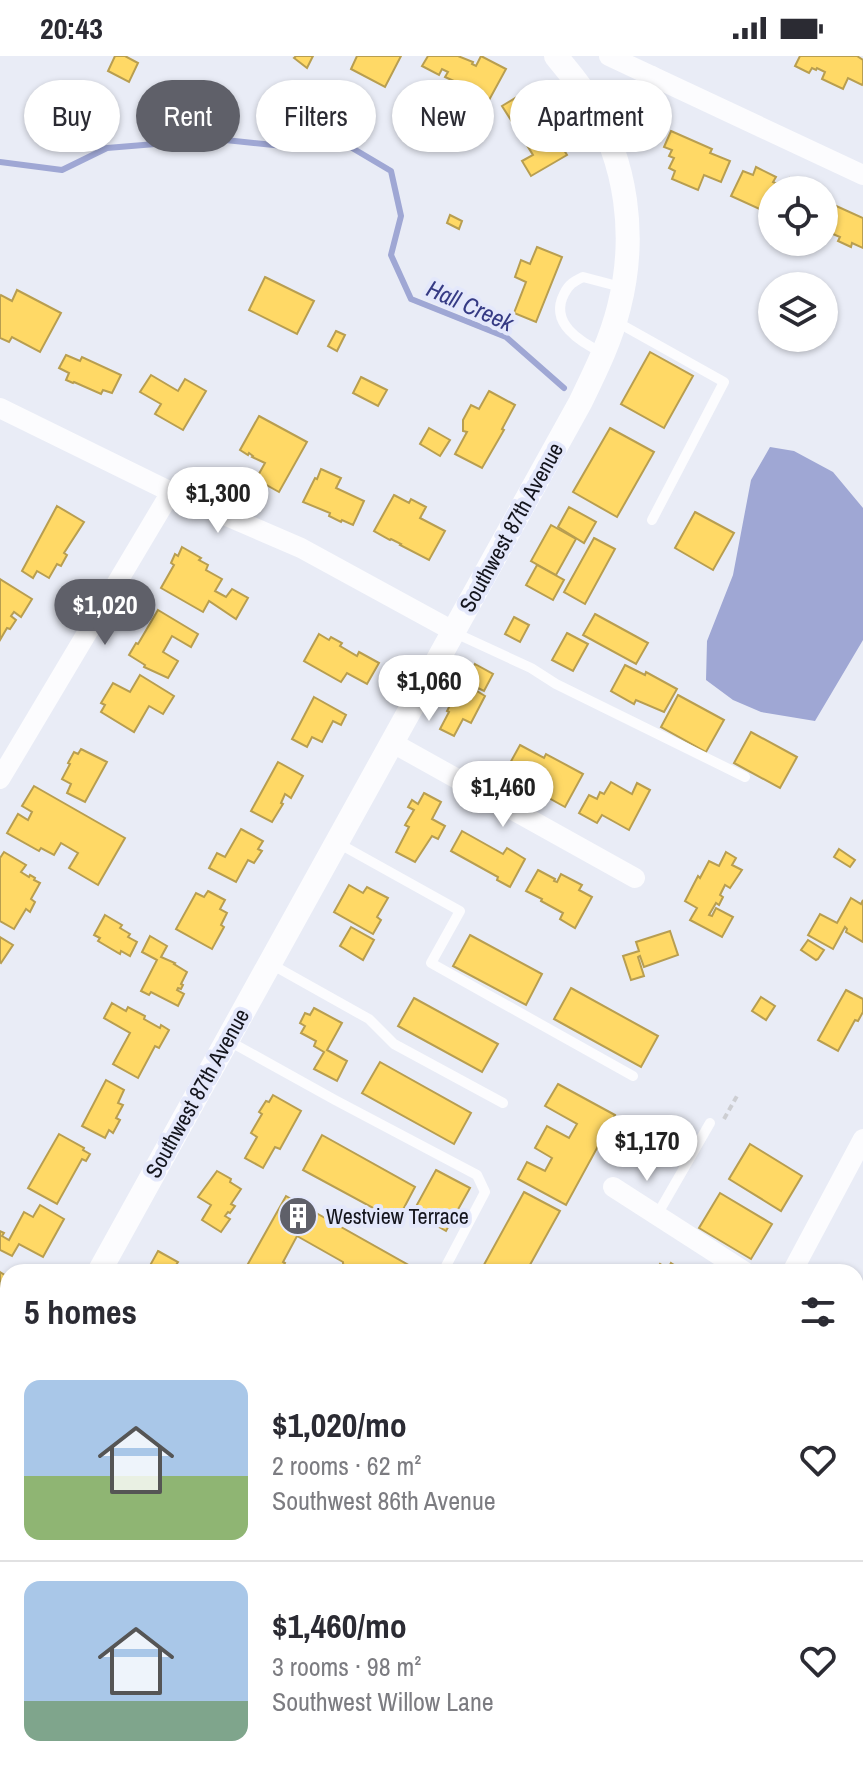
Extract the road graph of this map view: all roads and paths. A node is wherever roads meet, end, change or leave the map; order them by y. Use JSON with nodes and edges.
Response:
{"nodes":[{"id":1,"x":556,"y":56,"type":"edge"},
{"id":2,"x":609,"y":56,"type":"edge"},
{"id":3,"x":652,"y":76,"type":"junction"},
{"id":4,"x":574,"y":80,"type":"edge"},
{"id":5,"x":650,"y":80,"type":"edge"},
{"id":6,"x":614,"y":152,"type":"edge"},
{"id":7,"x":863,"y":175,"type":"edge"},
{"id":8,"x":623,"y":288,"type":"junction"},
{"id":9,"x":615,"y":321,"type":"junction"},
{"id":10,"x":603,"y":353,"type":"junction"},
{"id":11,"x":0,"y":408,"type":"edge"},
{"id":12,"x":171,"y":492,"type":"junction"},
{"id":13,"x":652,"y":520,"type":"dead end"},
{"id":14,"x":453,"y":631,"type":"junction"},
{"id":15,"x":391,"y":742,"type":"junction"},
{"id":16,"x":745,"y":777,"type":"dead end"},
{"id":17,"x":0,"y":778,"type":"edge"},
{"id":18,"x":336,"y":842,"type":"junction"},
{"id":19,"x":635,"y":878,"type":"dead end"},
{"id":20,"x":269,"y":963,"type":"junction"},
{"id":21,"x":226,"y":1040,"type":"junction"},
{"id":22,"x":633,"y":1076,"type":"dead end"},
{"id":23,"x":737,"y":1096,"type":"dead end"},
{"id":24,"x":503,"y":1103,"type":"dead end"},
{"id":25,"x":710,"y":1123,"type":"joint"},
{"id":26,"x":863,"y":1139,"type":"edge"},
{"id":27,"x":613,"y":1187,"type":"dead end"},
{"id":28,"x":657,"y":1215,"type":"junction"},
{"id":29,"x":103,"y":1264,"type":"edge"},
{"id":30,"x":447,"y":1264,"type":"edge"},
{"id":31,"x":733,"y":1264,"type":"edge"},
{"id":32,"x":796,"y":1264,"type":"edge"}],
"edges":[{"from":1,"to":4,"type":"street","name":"Southwest 87th Avenue"},
{"from":2,"to":3,"type":"street"},
{"from":3,"to":5,"type":"street"},
{"from":3,"to":7,"type":"street"},
{"from":6,"to":8,"type":"street","name":"Southwest 87th Avenue"},
{"from":8,"to":9,"type":"street","name":"Southwest 87th Avenue"},
{"from":8,"to":10,"type":"lane"},
{"from":9,"to":10,"type":"street","name":"Southwest 87th Avenue"},
{"from":9,"to":13,"type":"lane"},
{"from":10,"to":14,"type":"street","name":"Southwest 87th Avenue"},
{"from":11,"to":12,"type":"street"},
{"from":12,"to":14,"type":"street"},
{"from":12,"to":17,"type":"street"},
{"from":14,"to":15,"type":"street","name":"Southwest 87th Avenue"},
{"from":14,"to":16,"type":"lane"},
{"from":15,"to":18,"type":"street","name":"Southwest 87th Avenue"},
{"from":15,"to":19,"type":"street"},
{"from":18,"to":20,"type":"street","name":"Southwest 87th Avenue"},
{"from":18,"to":22,"type":"lane"},
{"from":20,"to":21,"type":"street","name":"Southwest 87th Avenue"},
{"from":20,"to":24,"type":"lane"},
{"from":21,"to":29,"type":"street","name":"Southwest 87th Avenue"},
{"from":21,"to":30,"type":"lane"},
{"from":23,"to":25,"type":"path"},
{"from":25,"to":28,"type":"lane"},
{"from":26,"to":32,"type":"street"},
{"from":27,"to":28,"type":"street"},
{"from":28,"to":31,"type":"street"}]}
